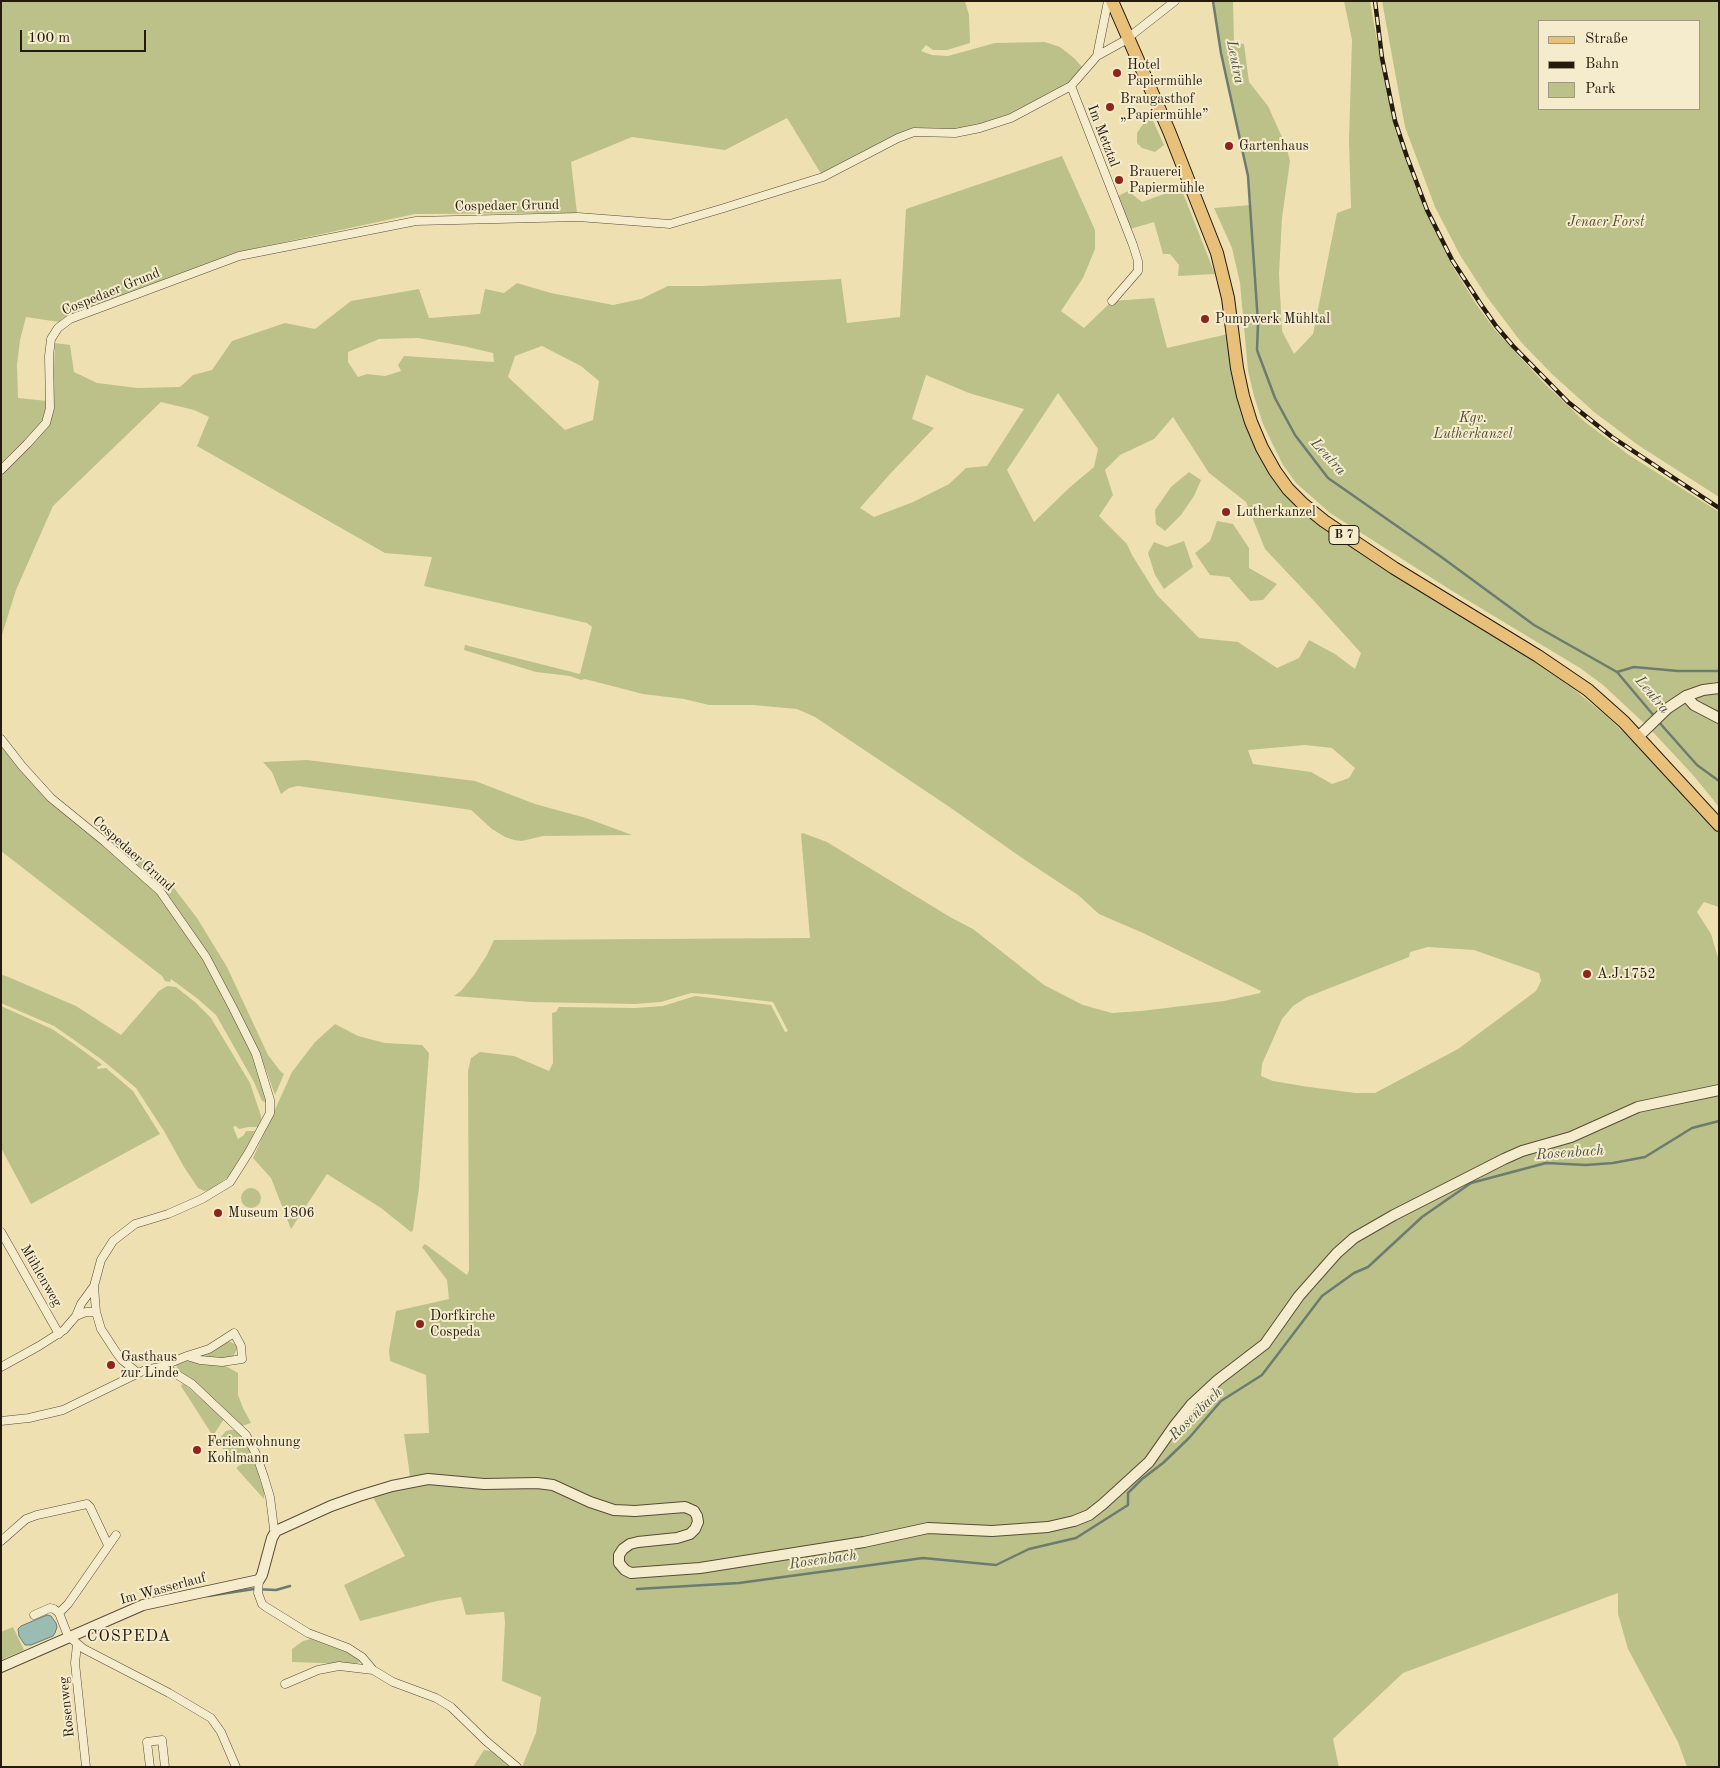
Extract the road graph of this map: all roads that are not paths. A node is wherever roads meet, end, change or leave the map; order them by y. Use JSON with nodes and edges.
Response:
{"nodes":[{"id":1,"x":1108,"y":1,"type":"edge"},
{"id":2,"x":1112,"y":1,"type":"edge"},
{"id":3,"x":1175,"y":1,"type":"edge"},
{"id":4,"x":1129,"y":37,"type":"junction"},
{"id":5,"x":1097,"y":56,"type":"junction"},
{"id":6,"x":1070,"y":86,"type":"junction"},
{"id":7,"x":1112,"y":301,"type":"dead end"},
{"id":8,"x":1,"y":470,"type":"edge"},
{"id":9,"x":1719,"y":688,"type":"edge"},
{"id":10,"x":1686,"y":696,"type":"junction"},
{"id":11,"x":1719,"y":718,"type":"edge"},
{"id":12,"x":1638,"y":737,"type":"junction"},
{"id":13,"x":1,"y":739,"type":"edge"},
{"id":14,"x":1719,"y":825,"type":"edge"},
{"id":15,"x":1719,"y":1090,"type":"edge"},
{"id":16,"x":1,"y":1232,"type":"edge"},
{"id":17,"x":94,"y":1286,"type":"junction"},
{"id":18,"x":96,"y":1312,"type":"junction"},
{"id":19,"x":76,"y":1316,"type":"junction"},
{"id":20,"x":59,"y":1334,"type":"junction"},
{"id":21,"x":187,"y":1356,"type":"junction"},
{"id":22,"x":1,"y":1367,"type":"edge"},
{"id":23,"x":160,"y":1367,"type":"junction"},
{"id":24,"x":138,"y":1373,"type":"junction"},
{"id":25,"x":1,"y":1421,"type":"edge"},
{"id":26,"x":276,"y":1531,"type":"junction"},
{"id":27,"x":116,"y":1535,"type":"dead end"},
{"id":28,"x":1,"y":1541,"type":"edge"},
{"id":29,"x":108,"y":1545,"type":"junction"},
{"id":30,"x":259,"y":1586,"type":"junction"},
{"id":31,"x":60,"y":1613,"type":"junction"},
{"id":32,"x":34,"y":1615,"type":"dead end"},
{"id":33,"x":68,"y":1636,"type":"junction"},
{"id":34,"x":77,"y":1645,"type":"junction"},
{"id":35,"x":1,"y":1667,"type":"edge"},
{"id":36,"x":373,"y":1670,"type":"junction"},
{"id":37,"x":285,"y":1684,"type":"dead end"},
{"id":38,"x":86,"y":1767,"type":"edge"},
{"id":39,"x":150,"y":1767,"type":"edge"},
{"id":40,"x":165,"y":1767,"type":"edge"},
{"id":41,"x":236,"y":1767,"type":"edge"},
{"id":42,"x":516,"y":1767,"type":"edge"}],
"edges":[{"from":1,"to":5,"type":"street"},
{"from":2,"to":4,"type":"main road"},
{"from":3,"to":4,"type":"street","name":"Cospedaer Grund"},
{"from":4,"to":5,"type":"street","name":"Cospedaer Grund"},
{"from":4,"to":12,"type":"main road","number":"B 7"},
{"from":5,"to":6,"type":"street","name":"Cospedaer Grund"},
{"from":6,"to":7,"type":"street","name":"Im Metztal"},
{"from":6,"to":8,"type":"street","name":"Cospedaer Grund"},
{"from":9,"to":10,"type":"street"},
{"from":10,"to":11,"type":"street"},
{"from":10,"to":12,"type":"street"},
{"from":12,"to":14,"type":"main road","number":"B 7"},
{"from":13,"to":17,"type":"street","name":"Cospedaer Grund"},
{"from":15,"to":26,"type":"street"},
{"from":16,"to":20,"type":"street","name":"Mühlenweg"},
{"from":17,"to":18,"type":"street"},
{"from":17,"to":19,"type":"street"},
{"from":18,"to":19,"type":"street"},
{"from":18,"to":24,"type":"street"},
{"from":19,"to":20,"type":"street"},
{"from":20,"to":22,"type":"street"},
{"from":21,"to":21,"type":"street"},
{"from":21,"to":23,"type":"street"},
{"from":23,"to":24,"type":"street"},
{"from":23,"to":26,"type":"street"},
{"from":24,"to":25,"type":"street"},
{"from":26,"to":30,"type":"street"},
{"from":27,"to":29,"type":"street"},
{"from":28,"to":29,"type":"street"},
{"from":29,"to":31,"type":"street"},
{"from":30,"to":33,"type":"street","name":"Im Wasserlauf"},
{"from":30,"to":36,"type":"street"},
{"from":31,"to":32,"type":"street"},
{"from":31,"to":33,"type":"street"},
{"from":33,"to":34,"type":"street"},
{"from":33,"to":35,"type":"street","name":"Im Wasserlauf"},
{"from":34,"to":38,"type":"street","name":"Rosenweg"},
{"from":34,"to":41,"type":"street"},
{"from":36,"to":37,"type":"street"},
{"from":36,"to":42,"type":"street"},
{"from":39,"to":40,"type":"street"}]}
